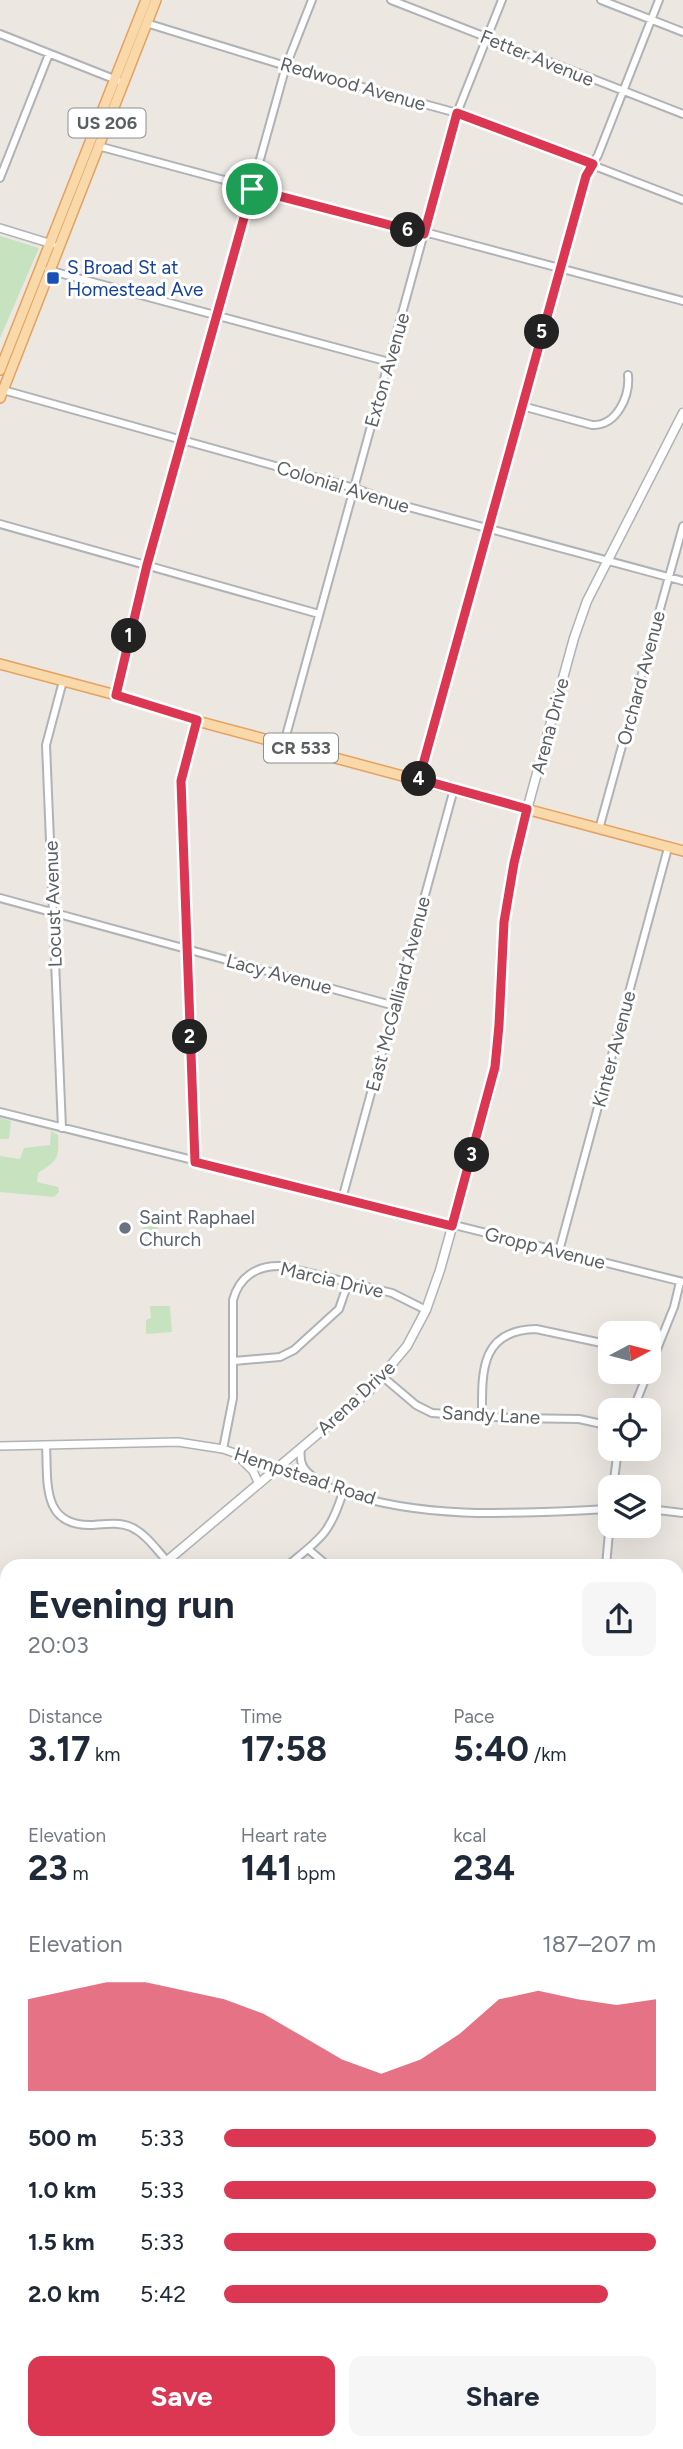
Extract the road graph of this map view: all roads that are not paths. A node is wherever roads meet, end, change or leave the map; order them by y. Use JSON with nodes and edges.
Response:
{"nodes":[{"id":1,"x":146,"y":0,"type":"edge"},
{"id":2,"x":156,"y":0,"type":"edge"},
{"id":3,"x":312,"y":0,"type":"edge"},
{"id":4,"x":391,"y":0,"type":"edge"},
{"id":5,"x":502,"y":0,"type":"edge"},
{"id":6,"x":601,"y":0,"type":"edge"},
{"id":7,"x":659,"y":0,"type":"edge"},
{"id":8,"x":652,"y":20,"type":"junction"},
{"id":9,"x":142,"y":22,"type":"junction"},
{"id":10,"x":683,"y":32,"type":"edge"},
{"id":11,"x":0,"y":34,"type":"edge"},
{"id":12,"x":486,"y":38,"type":"junction"},
{"id":13,"x":49,"y":54,"type":"junction"},
{"id":14,"x":286,"y":66,"type":"junction"},
{"id":15,"x":119,"y":81,"type":"junction"},
{"id":16,"x":624,"y":92,"type":"junction"},
{"id":17,"x":457,"y":113,"type":"junction"},
{"id":18,"x":683,"y":114,"type":"edge"},
{"id":19,"x":94,"y":145,"type":"junction"},
{"id":20,"x":593,"y":164,"type":"junction"},
{"id":21,"x":0,"y":178,"type":"edge"},
{"id":22,"x":252,"y":189,"type":"junction"},
{"id":23,"x":683,"y":200,"type":"edge"},
{"id":24,"x":0,"y":228,"type":"edge"},
{"id":25,"x":424,"y":234,"type":"junction"},
{"id":26,"x":55,"y":245,"type":"junction"},
{"id":27,"x":45,"y":269,"type":"junction"},
{"id":28,"x":560,"y":270,"type":"junction"},
{"id":29,"x":683,"y":301,"type":"edge"},
{"id":30,"x":217,"y":314,"type":"junction"},
{"id":31,"x":27,"y":315,"type":"junction"},
{"id":32,"x":389,"y":362,"type":"junction"},
{"id":33,"x":0,"y":370,"type":"edge"},
{"id":34,"x":628,"y":375,"type":"dead end"},
{"id":35,"x":2,"y":394,"type":"edge"},
{"id":36,"x":522,"y":407,"type":"junction"},
{"id":37,"x":683,"y":412,"type":"edge"},
{"id":38,"x":183,"y":440,"type":"junction"},
{"id":39,"x":354,"y":488,"type":"junction"},
{"id":40,"x":0,"y":524,"type":"edge"},
{"id":41,"x":683,"y":526,"type":"edge"},
{"id":42,"x":489,"y":528,"type":"junction"},
{"id":43,"x":608,"y":561,"type":"junction"},
{"id":44,"x":147,"y":565,"type":"junction"},
{"id":45,"x":669,"y":577,"type":"junction"},
{"id":46,"x":683,"y":581,"type":"edge"},
{"id":47,"x":319,"y":614,"type":"junction"},
{"id":48,"x":0,"y":664,"type":"edge"},
{"id":49,"x":63,"y":681,"type":"junction"},
{"id":50,"x":116,"y":695,"type":"junction"},
{"id":51,"x":197,"y":720,"type":"junction"},
{"id":52,"x":284,"y":743,"type":"junction"},
{"id":53,"x":419,"y":779,"type":"junction"},
{"id":54,"x":454,"y":789,"type":"junction"},
{"id":55,"x":527,"y":809,"type":"junction"},
{"id":56,"x":600,"y":830,"type":"junction"},
{"id":57,"x":668,"y":848,"type":"junction"},
{"id":58,"x":683,"y":851,"type":"edge"},
{"id":59,"x":0,"y":898,"type":"edge"},
{"id":60,"x":53,"y":913,"type":"junction"},
{"id":61,"x":186,"y":948,"type":"junction"},
{"id":62,"x":395,"y":1006,"type":"junction"},
{"id":63,"x":0,"y":1112,"type":"edge"},
{"id":64,"x":62,"y":1128,"type":"junction"},
{"id":65,"x":195,"y":1162,"type":"junction"},
{"id":66,"x":342,"y":1199,"type":"junction"},
{"id":67,"x":452,"y":1226,"type":"junction"},
{"id":68,"x":559,"y":1251,"type":"junction"},
{"id":69,"x":682,"y":1282,"type":"edge"},
{"id":70,"x":348,"y":1283,"type":"junction"},
{"id":71,"x":426,"y":1310,"type":"junction"},
{"id":72,"x":662,"y":1333,"type":"edge"},
{"id":73,"x":598,"y":1342,"type":"edge"},
{"id":74,"x":234,"y":1361,"type":"junction"},
{"id":75,"x":383,"y":1377,"type":"junction"},
{"id":76,"x":482,"y":1416,"type":"junction"},
{"id":77,"x":598,"y":1423,"type":"edge"},
{"id":78,"x":46,"y":1445,"type":"junction"},
{"id":79,"x":0,"y":1446,"type":"edge"},
{"id":80,"x":223,"y":1448,"type":"junction"},
{"id":81,"x":301,"y":1448,"type":"junction"},
{"id":82,"x":234,"y":1452,"type":"junction"},
{"id":83,"x":277,"y":1468,"type":"junction"},
{"id":84,"x":259,"y":1484,"type":"junction"},
{"id":85,"x":324,"y":1484,"type":"junction"},
{"id":86,"x":344,"y":1492,"type":"junction"},
{"id":87,"x":598,"y":1510,"type":"edge"},
{"id":88,"x":661,"y":1510,"type":"edge"},
{"id":89,"x":683,"y":1513,"type":"edge"},
{"id":90,"x":608,"y":1538,"type":"edge"},
{"id":91,"x":308,"y":1549,"type":"junction"},
{"id":92,"x":161,"y":1559,"type":"edge"},
{"id":93,"x":170,"y":1559,"type":"edge"},
{"id":94,"x":296,"y":1559,"type":"edge"},
{"id":95,"x":320,"y":1559,"type":"edge"},
{"id":96,"x":607,"y":1559,"type":"edge"}],
"edges":[{"from":1,"to":9,"type":"main road","number":"US 206"},
{"from":2,"to":9,"type":"main road","number":"US 206"},
{"from":3,"to":14,"type":"street"},
{"from":4,"to":12,"type":"street","name":"Fetter Avenue"},
{"from":5,"to":12,"type":"street","name":"Exton Avenue"},
{"from":6,"to":8,"type":"street"},
{"from":7,"to":8,"type":"street"},
{"from":8,"to":10,"type":"street"},
{"from":8,"to":16,"type":"street"},
{"from":9,"to":14,"type":"street","name":"Redwood Avenue"},
{"from":9,"to":15,"type":"main road","number":"US 206"},
{"from":11,"to":13,"type":"street"},
{"from":12,"to":16,"type":"street","name":"Fetter Avenue"},
{"from":12,"to":17,"type":"street","name":"Exton Avenue"},
{"from":13,"to":15,"type":"street"},
{"from":13,"to":21,"type":"street"},
{"from":14,"to":17,"type":"street","name":"Redwood Avenue"},
{"from":14,"to":22,"type":"street"},
{"from":15,"to":19,"type":"main road","number":"US 206"},
{"from":16,"to":18,"type":"street","name":"Fetter Avenue"},
{"from":16,"to":20,"type":"street"},
{"from":17,"to":20,"type":"street","name":"Redwood Avenue"},
{"from":17,"to":25,"type":"street","name":"Exton Avenue"},
{"from":19,"to":22,"type":"street"},
{"from":19,"to":26,"type":"main road","number":"US 206"},
{"from":20,"to":23,"type":"street","name":"Redwood Avenue"},
{"from":20,"to":28,"type":"street"},
{"from":22,"to":25,"type":"street"},
{"from":22,"to":30,"type":"street"},
{"from":24,"to":26,"type":"street"},
{"from":25,"to":28,"type":"street"},
{"from":25,"to":32,"type":"street","name":"Exton Avenue"},
{"from":26,"to":27,"type":"main road","number":"US 206"},
{"from":27,"to":30,"type":"street"},
{"from":27,"to":31,"type":"main road","number":"US 206"},
{"from":28,"to":29,"type":"street"},
{"from":28,"to":36,"type":"street"},
{"from":30,"to":32,"type":"street"},
{"from":30,"to":38,"type":"street"},
{"from":31,"to":33,"type":"main road","number":"US 206"},
{"from":31,"to":35,"type":"main road","number":"US 206"},
{"from":32,"to":39,"type":"street","name":"Exton Avenue"},
{"from":34,"to":36,"type":"street"},
{"from":35,"to":38,"type":"street","name":"Colonial Avenue"},
{"from":36,"to":42,"type":"street"},
{"from":37,"to":43,"type":"main road","name":"Arena Drive"},
{"from":38,"to":39,"type":"street","name":"Colonial Avenue"},
{"from":38,"to":44,"type":"street"},
{"from":39,"to":42,"type":"street","name":"Colonial Avenue"},
{"from":39,"to":47,"type":"street","name":"Exton Avenue"},
{"from":40,"to":44,"type":"street"},
{"from":41,"to":45,"type":"street","name":"Orchard Avenue"},
{"from":42,"to":43,"type":"street","name":"Colonial Avenue"},
{"from":42,"to":53,"type":"street"},
{"from":43,"to":45,"type":"street","name":"Colonial Avenue"},
{"from":43,"to":55,"type":"main road","name":"Arena Drive"},
{"from":44,"to":47,"type":"street"},
{"from":44,"to":50,"type":"street"},
{"from":45,"to":46,"type":"street","name":"Colonial Avenue"},
{"from":45,"to":56,"type":"street","name":"Orchard Avenue"},
{"from":47,"to":52,"type":"street","name":"Exton Avenue"},
{"from":48,"to":49,"type":"main road","number":"CR 533"},
{"from":49,"to":50,"type":"main road","number":"CR 533"},
{"from":49,"to":60,"type":"street","name":"Locust Avenue"},
{"from":50,"to":51,"type":"main road","number":"CR 533"},
{"from":51,"to":52,"type":"main road","number":"CR 533"},
{"from":51,"to":61,"type":"street"},
{"from":52,"to":53,"type":"main road","number":"CR 533"},
{"from":53,"to":54,"type":"main road","number":"CR 533"},
{"from":54,"to":55,"type":"main road","number":"CR 533"},
{"from":54,"to":62,"type":"street","name":"East McGalliard Avenue"},
{"from":55,"to":56,"type":"main road","number":"CR 533"},
{"from":55,"to":67,"type":"main road","name":"Arena Drive"},
{"from":56,"to":57,"type":"main road","number":"CR 533"},
{"from":57,"to":58,"type":"main road","number":"CR 533"},
{"from":57,"to":68,"type":"street","name":"Kinter Avenue"},
{"from":59,"to":60,"type":"street","name":"Lacy Avenue"},
{"from":60,"to":61,"type":"street","name":"Lacy Avenue"},
{"from":60,"to":64,"type":"street","name":"Locust Avenue"},
{"from":61,"to":62,"type":"street","name":"Lacy Avenue"},
{"from":61,"to":65,"type":"street"},
{"from":62,"to":66,"type":"street","name":"East McGalliard Avenue"},
{"from":63,"to":64,"type":"street","name":"Gropp Avenue"},
{"from":64,"to":65,"type":"street","name":"Gropp Avenue"},
{"from":65,"to":66,"type":"street","name":"Gropp Avenue"},
{"from":66,"to":67,"type":"street","name":"Gropp Avenue"},
{"from":67,"to":68,"type":"street","name":"Gropp Avenue"},
{"from":67,"to":71,"type":"main road","name":"Arena Drive"},
{"from":68,"to":69,"type":"street","name":"Gropp Avenue"},
{"from":69,"to":72,"type":"street"},
{"from":70,"to":71,"type":"street","name":"Marcia Drive"},
{"from":70,"to":74,"type":"street"},
{"from":70,"to":74,"type":"street","name":"Marcia Drive"},
{"from":71,"to":75,"type":"main road","name":"Arena Drive"},
{"from":73,"to":76,"type":"street"},
{"from":74,"to":80,"type":"street","name":"Marcia Drive"},
{"from":75,"to":76,"type":"street","name":"Sandy Lane"},
{"from":75,"to":81,"type":"main road","name":"Arena Drive"},
{"from":76,"to":77,"type":"street","name":"Sandy Lane"},
{"from":78,"to":79,"type":"street","name":"Hempstead Road"},
{"from":78,"to":80,"type":"street","name":"Hempstead Road"},
{"from":78,"to":92,"type":"street"},
{"from":80,"to":82,"type":"street","name":"Hempstead Road"},
{"from":81,"to":83,"type":"main road","name":"Arena Drive"},
{"from":81,"to":85,"type":"street"},
{"from":82,"to":83,"type":"street","name":"Hempstead Road"},
{"from":82,"to":84,"type":"street"},
{"from":83,"to":84,"type":"main road","name":"Arena Drive"},
{"from":83,"to":85,"type":"street","name":"Hempstead Road"},
{"from":84,"to":93,"type":"main road","name":"Arena Drive"},
{"from":85,"to":86,"type":"street","name":"Hempstead Road"},
{"from":86,"to":87,"type":"street","name":"Hempstead Road"},
{"from":86,"to":91,"type":"street"},
{"from":88,"to":89,"type":"street"},
{"from":90,"to":96,"type":"street"},
{"from":91,"to":94,"type":"street"},
{"from":91,"to":95,"type":"street"}]}
